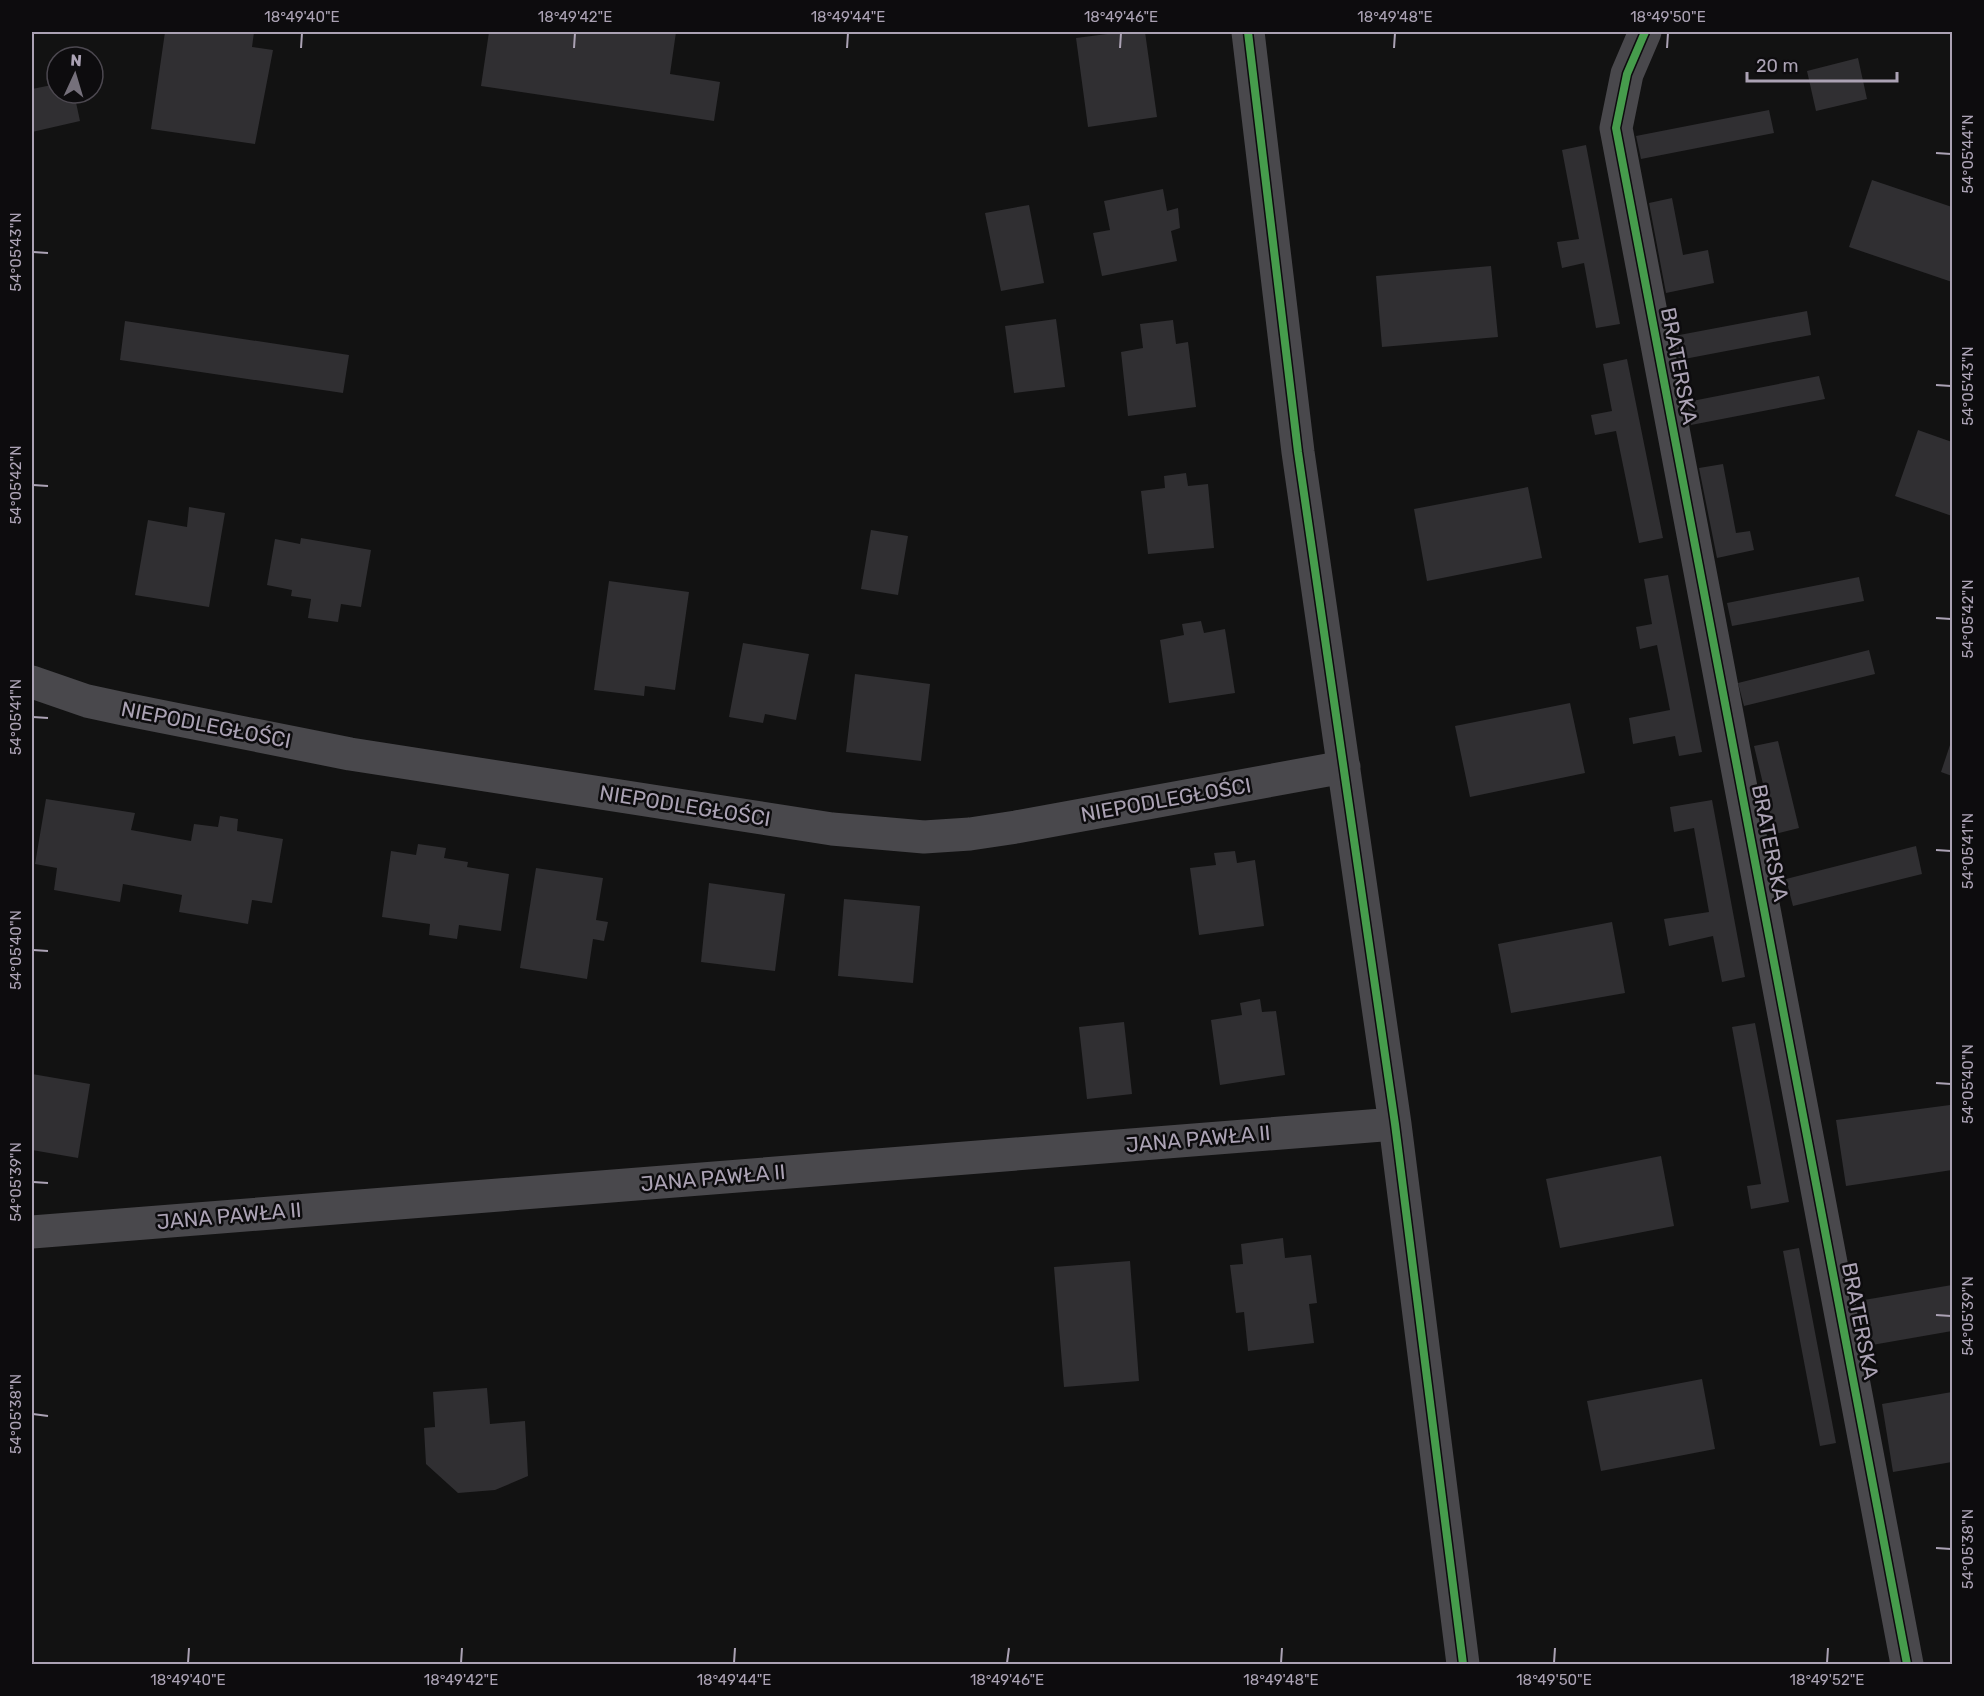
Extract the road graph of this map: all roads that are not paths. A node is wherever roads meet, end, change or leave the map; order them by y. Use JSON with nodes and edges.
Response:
{"nodes":[{"id":1,"x":1248,"y":32,"type":"edge"},
{"id":2,"x":1645,"y":32,"type":"edge"},
{"id":3,"x":32,"y":681,"type":"edge"},
{"id":4,"x":1344,"y":767,"type":"junction"},
{"id":5,"x":1395,"y":1124,"type":"junction"},
{"id":6,"x":32,"y":1232,"type":"edge"},
{"id":7,"x":1462,"y":1665,"type":"edge"},
{"id":8,"x":1907,"y":1665,"type":"edge"}],
"edges":[{"from":1,"to":4,"type":"street"},
{"from":2,"to":8,"type":"street","name":"BRATERSKA"},
{"from":3,"to":4,"type":"street","name":"NIEPODLEGŁOŚCI"},
{"from":4,"to":5,"type":"street"},
{"from":5,"to":6,"type":"street","name":"JANA PAWŁA II"},
{"from":5,"to":7,"type":"street"}]}
